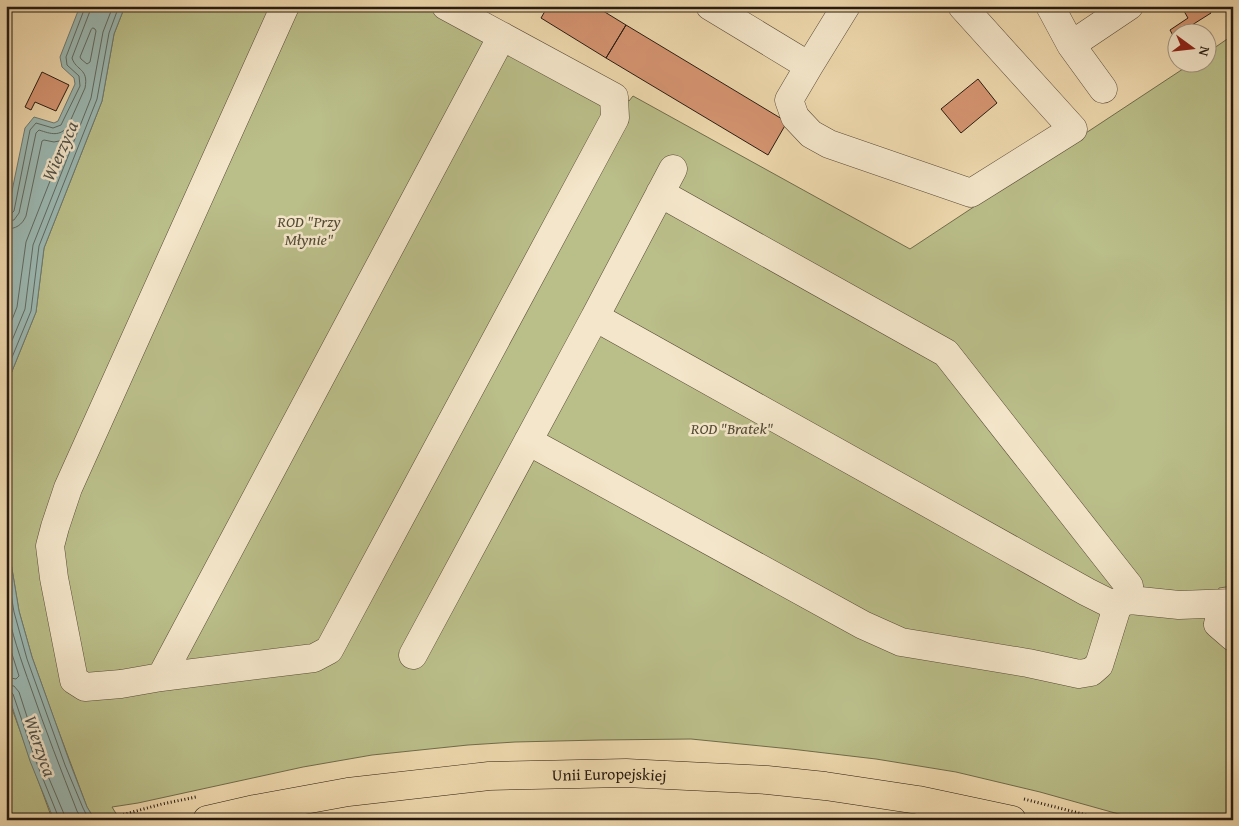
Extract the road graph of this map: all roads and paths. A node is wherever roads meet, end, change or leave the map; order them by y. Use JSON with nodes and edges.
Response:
{"nodes":[{"id":1,"x":285,"y":6,"type":"edge"},
{"id":2,"x":446,"y":6,"type":"edge"},
{"id":3,"x":710,"y":6,"type":"edge"},
{"id":4,"x":846,"y":6,"type":"edge"},
{"id":5,"x":962,"y":6,"type":"edge"},
{"id":6,"x":1050,"y":6,"type":"edge"},
{"id":7,"x":1129,"y":6,"type":"edge"},
{"id":8,"x":502,"y":36,"type":"junction"},
{"id":9,"x":1071,"y":45,"type":"junction"},
{"id":10,"x":809,"y":66,"type":"junction"},
{"id":11,"x":1103,"y":89,"type":"dead end"},
{"id":12,"x":673,"y":169,"type":"dead end"},
{"id":13,"x":660,"y":193,"type":"junction"},
{"id":14,"x":595,"y":317,"type":"junction"},
{"id":15,"x":528,"y":441,"type":"junction"},
{"id":16,"x":1124,"y":602,"type":"junction"},
{"id":17,"x":1228,"y":603,"type":"edge"},
{"id":18,"x":1233,"y":637,"type":"edge"},
{"id":19,"x":413,"y":655,"type":"dead end"},
{"id":20,"x":161,"y":677,"type":"junction"},
{"id":21,"x":121,"y":816,"type":"dead end"},
{"id":22,"x":103,"y":820,"type":"edge"},
{"id":23,"x":207,"y":820,"type":"edge"},
{"id":24,"x":1012,"y":820,"type":"edge"}],
"edges":[{"from":1,"to":20,"type":"lane"},
{"from":2,"to":8,"type":"lane"},
{"from":3,"to":10,"type":"lane"},
{"from":4,"to":10,"type":"lane"},
{"from":5,"to":10,"type":"lane"},
{"from":6,"to":9,"type":"lane"},
{"from":7,"to":9,"type":"lane"},
{"from":8,"to":20,"type":"lane"},
{"from":8,"to":20,"type":"lane"},
{"from":9,"to":11,"type":"lane"},
{"from":12,"to":13,"type":"lane"},
{"from":13,"to":14,"type":"lane"},
{"from":13,"to":16,"type":"lane"},
{"from":14,"to":15,"type":"lane"},
{"from":14,"to":16,"type":"lane"},
{"from":15,"to":16,"type":"lane"},
{"from":15,"to":19,"type":"lane"},
{"from":16,"to":17,"type":"lane"},
{"from":17,"to":18,"type":"lane"},
{"from":21,"to":22,"type":"path"},
{"from":23,"to":24,"type":"main road","name":"Unii Europejskiej"}]}
